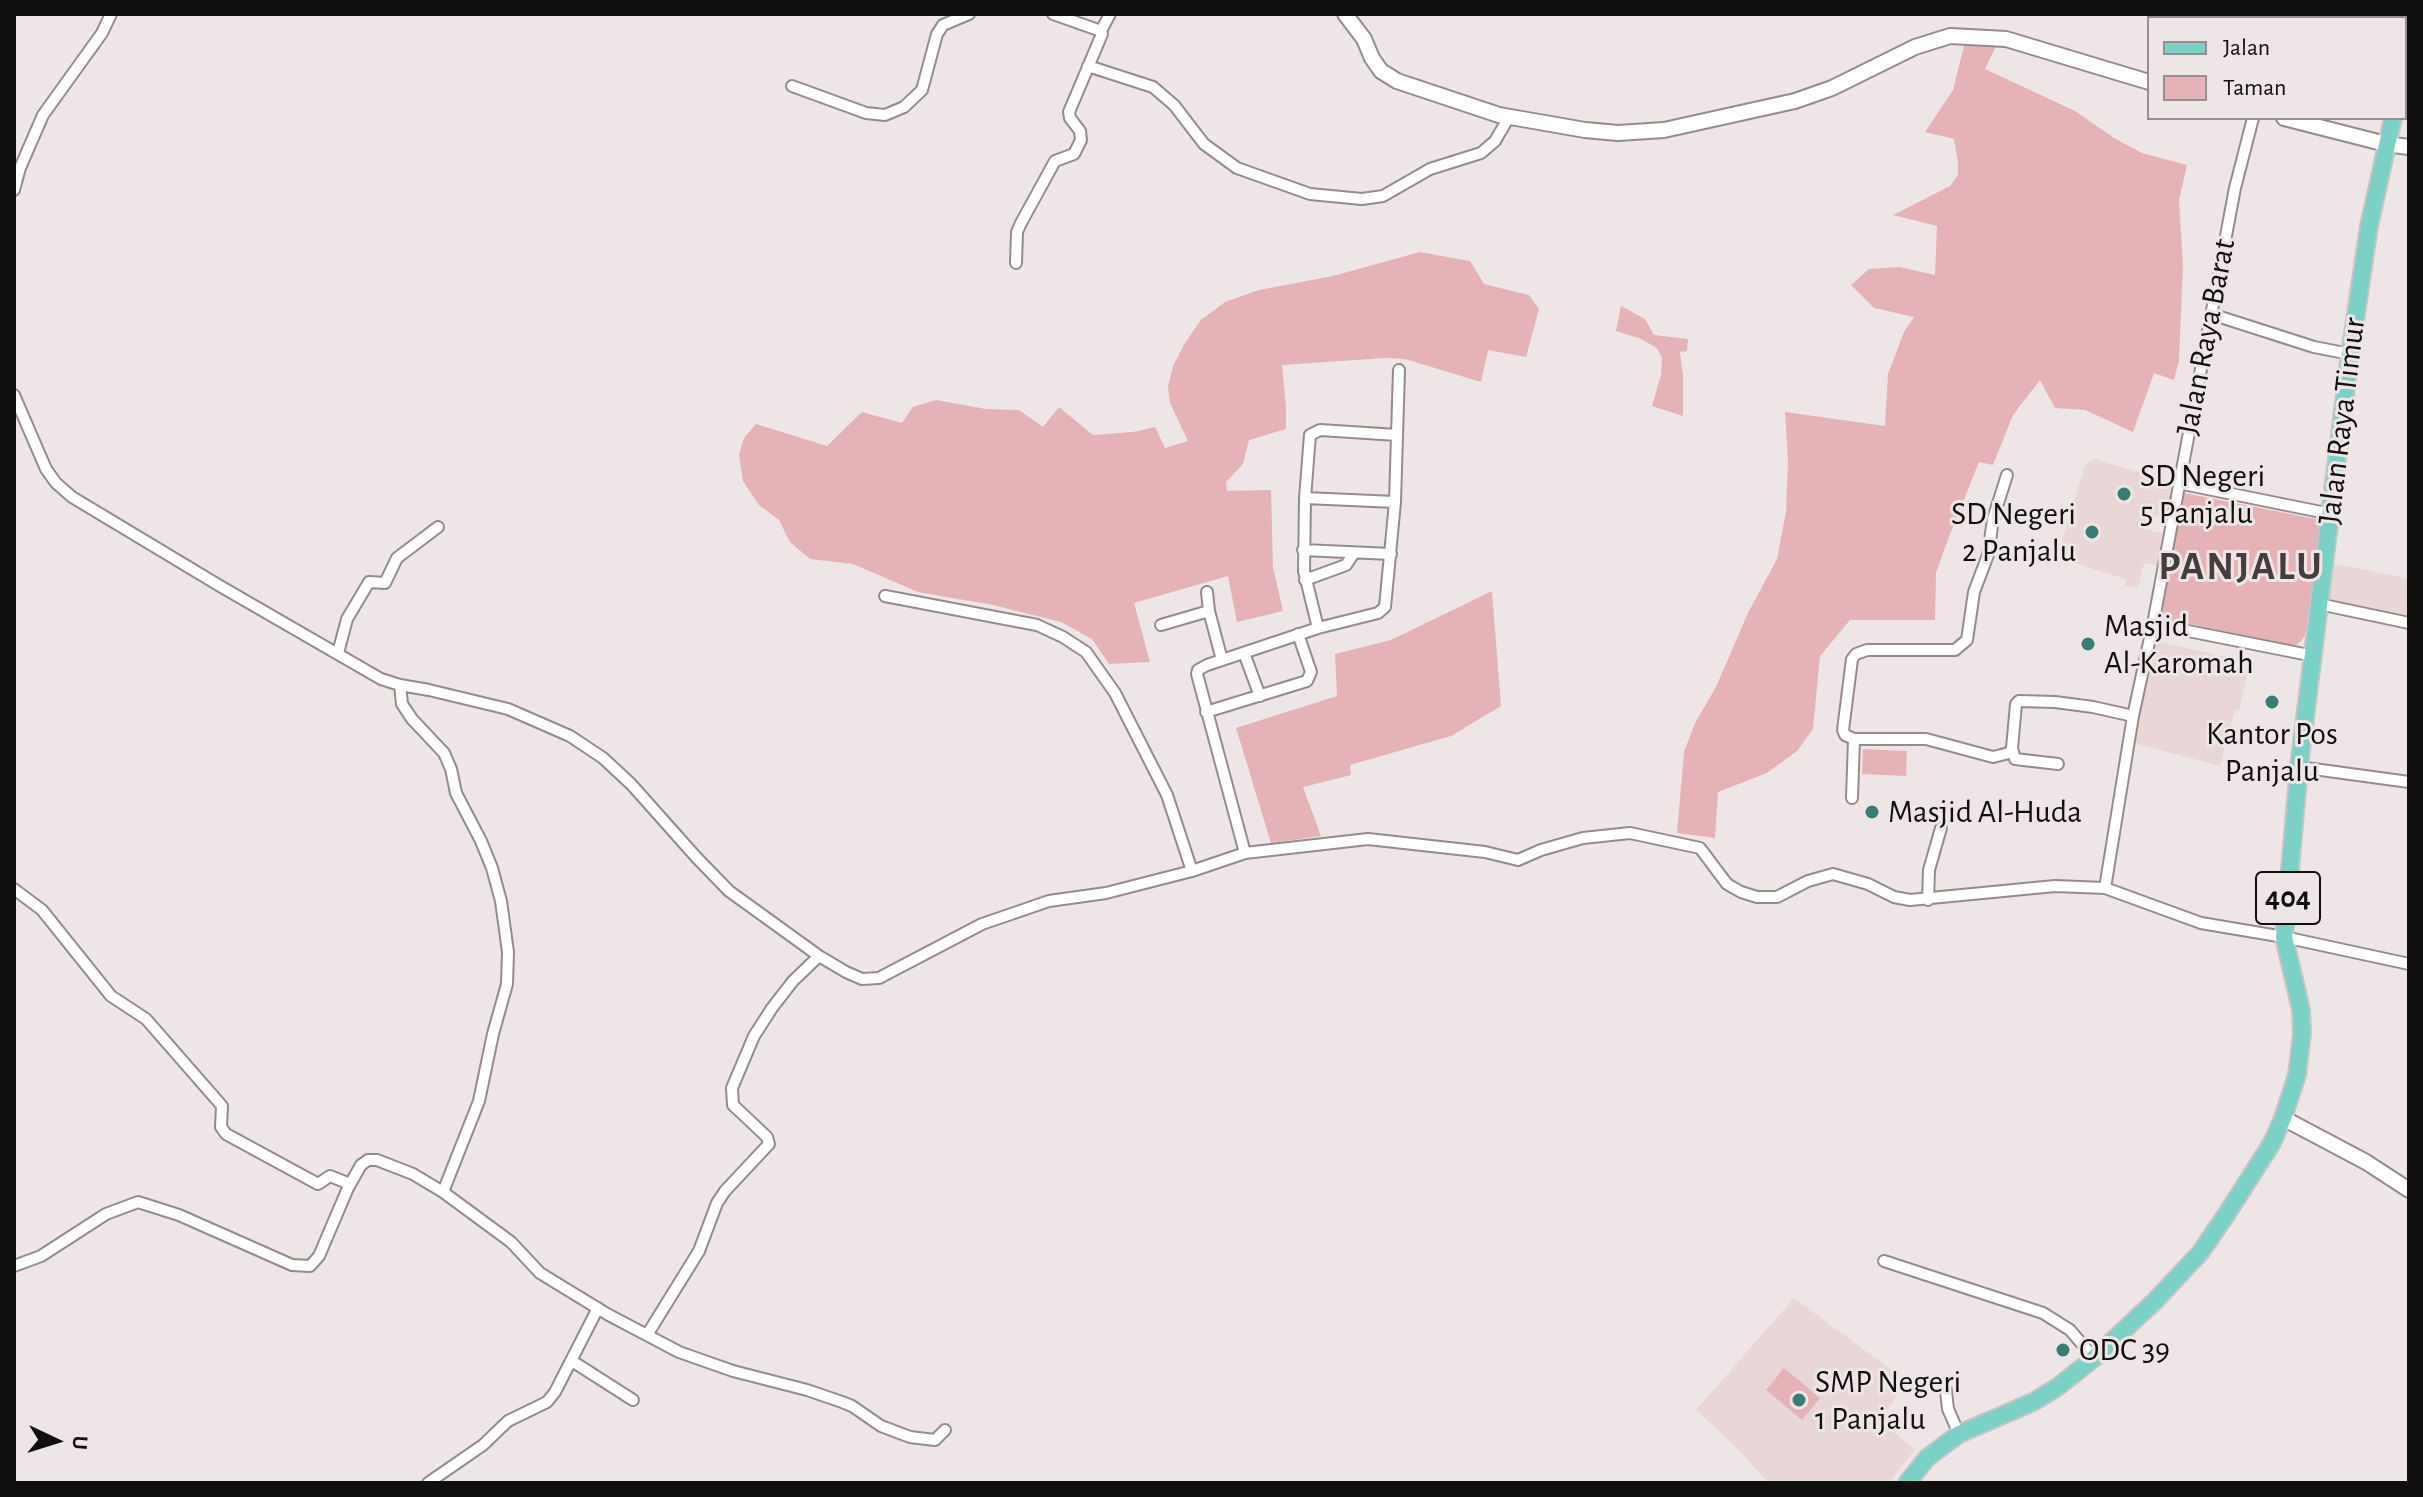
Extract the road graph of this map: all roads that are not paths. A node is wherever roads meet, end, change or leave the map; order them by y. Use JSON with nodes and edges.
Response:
{"nodes":[{"id":1,"x":111,"y":14,"type":"edge"},
{"id":2,"x":969,"y":14,"type":"edge"},
{"id":3,"x":1053,"y":14,"type":"edge"},
{"id":4,"x":1110,"y":14,"type":"edge"},
{"id":5,"x":1345,"y":14,"type":"edge"},
{"id":6,"x":1101,"y":31,"type":"junction"},
{"id":7,"x":1088,"y":66,"type":"junction"},
{"id":8,"x":2147,"y":81,"type":"edge"},
{"id":9,"x":792,"y":86,"type":"dead end"},
{"id":10,"x":1504,"y":116,"type":"junction"},
{"id":11,"x":2252,"y":120,"type":"edge"},
{"id":12,"x":2292,"y":120,"type":"edge"},
{"id":13,"x":2392,"y":120,"type":"edge"},
{"id":14,"x":2386,"y":144,"type":"junction"},
{"id":15,"x":2409,"y":147,"type":"edge"},
{"id":16,"x":14,"y":190,"type":"edge"},
{"id":17,"x":1016,"y":263,"type":"dead end"},
{"id":18,"x":2211,"y":314,"type":"junction"},
{"id":19,"x":2350,"y":354,"type":"junction"},
{"id":20,"x":1399,"y":370,"type":"dead end"},
{"id":21,"x":14,"y":395,"type":"edge"},
{"id":22,"x":1397,"y":435,"type":"junction"},
{"id":23,"x":2007,"y":475,"type":"dead end"},
{"id":24,"x":2178,"y":483,"type":"junction"},
{"id":25,"x":1305,"y":498,"type":"junction"},
{"id":26,"x":1395,"y":502,"type":"junction"},
{"id":27,"x":2331,"y":514,"type":"junction"},
{"id":28,"x":438,"y":527,"type":"dead end"},
{"id":29,"x":1303,"y":550,"type":"junction"},
{"id":30,"x":1354,"y":553,"type":"junction"},
{"id":31,"x":1391,"y":554,"type":"junction"},
{"id":32,"x":1305,"y":580,"type":"junction"},
{"id":33,"x":1207,"y":592,"type":"dead end"},
{"id":34,"x":885,"y":596,"type":"dead end"},
{"id":35,"x":2319,"y":604,"type":"junction"},
{"id":36,"x":1209,"y":611,"type":"junction"},
{"id":37,"x":2409,"y":623,"type":"edge"},
{"id":38,"x":2153,"y":624,"type":"junction"},
{"id":39,"x":1161,"y":625,"type":"dead end"},
{"id":40,"x":1318,"y":628,"type":"junction"},
{"id":41,"x":1298,"y":634,"type":"junction"},
{"id":42,"x":338,"y":653,"type":"junction"},
{"id":43,"x":1244,"y":653,"type":"junction"},
{"id":44,"x":2314,"y":656,"type":"junction"},
{"id":45,"x":1222,"y":660,"type":"junction"},
{"id":46,"x":400,"y":685,"type":"junction"},
{"id":47,"x":1260,"y":696,"type":"junction"},
{"id":48,"x":1206,"y":712,"type":"junction"},
{"id":49,"x":2133,"y":716,"type":"junction"},
{"id":50,"x":1854,"y":739,"type":"junction"},
{"id":51,"x":2012,"y":748,"type":"junction"},
{"id":52,"x":2058,"y":764,"type":"dead end"},
{"id":53,"x":2299,"y":767,"type":"junction"},
{"id":54,"x":2409,"y":782,"type":"edge"},
{"id":55,"x":1852,"y":798,"type":"dead end"},
{"id":56,"x":1941,"y":828,"type":"dead end"},
{"id":57,"x":1245,"y":853,"type":"junction"},
{"id":58,"x":1192,"y":871,"type":"junction"},
{"id":59,"x":2105,"y":888,"type":"junction"},
{"id":60,"x":14,"y":889,"type":"edge"},
{"id":61,"x":1928,"y":900,"type":"junction"},
{"id":62,"x":2284,"y":937,"type":"junction"},
{"id":63,"x":819,"y":956,"type":"junction"},
{"id":64,"x":2409,"y":964,"type":"edge"},
{"id":65,"x":2283,"y":1118,"type":"junction"},
{"id":66,"x":350,"y":1184,"type":"junction"},
{"id":67,"x":2409,"y":1190,"type":"edge"},
{"id":68,"x":443,"y":1192,"type":"junction"},
{"id":69,"x":1884,"y":1261,"type":"dead end"},
{"id":70,"x":14,"y":1266,"type":"edge"},
{"id":71,"x":598,"y":1308,"type":"junction"},
{"id":72,"x":647,"y":1335,"type":"junction"},
{"id":73,"x":2094,"y":1358,"type":"junction"},
{"id":74,"x":572,"y":1361,"type":"junction"},
{"id":75,"x":1946,"y":1391,"type":"dead end"},
{"id":76,"x":633,"y":1400,"type":"dead end"},
{"id":77,"x":945,"y":1430,"type":"dead end"},
{"id":78,"x":1959,"y":1434,"type":"junction"},
{"id":79,"x":428,"y":1483,"type":"edge"},
{"id":80,"x":1907,"y":1483,"type":"edge"}],
"edges":[{"from":1,"to":16,"type":"street"},
{"from":2,"to":9,"type":"street"},
{"from":3,"to":6,"type":"street"},
{"from":4,"to":6,"type":"street"},
{"from":5,"to":10,"type":"street"},
{"from":6,"to":7,"type":"street"},
{"from":7,"to":10,"type":"street"},
{"from":7,"to":17,"type":"street"},
{"from":8,"to":10,"type":"street"},
{"from":11,"to":18,"type":"street","name":"Jalan Raya Barat"},
{"from":12,"to":14,"type":"street"},
{"from":13,"to":14,"type":"main road","number":"404"},
{"from":14,"to":15,"type":"street"},
{"from":14,"to":19,"type":"main road","name":"Jalan Raya Timur","number":"404"},
{"from":18,"to":19,"type":"street"},
{"from":18,"to":24,"type":"street","name":"Jalan Raya Barat"},
{"from":19,"to":27,"type":"main road","name":"Jalan Raya Timur","number":"404"},
{"from":20,"to":22,"type":"street"},
{"from":21,"to":42,"type":"street"},
{"from":22,"to":25,"type":"street"},
{"from":22,"to":26,"type":"street"},
{"from":23,"to":50,"type":"street"},
{"from":24,"to":27,"type":"street"},
{"from":24,"to":38,"type":"street","name":"Jalan Raya Barat"},
{"from":25,"to":26,"type":"street"},
{"from":25,"to":29,"type":"street"},
{"from":26,"to":31,"type":"street"},
{"from":27,"to":35,"type":"main road","name":"Jalan Raya Timur","number":"404"},
{"from":28,"to":42,"type":"street"},
{"from":29,"to":30,"type":"street"},
{"from":29,"to":32,"type":"street"},
{"from":30,"to":31,"type":"street"},
{"from":30,"to":32,"type":"street"},
{"from":31,"to":40,"type":"street"},
{"from":32,"to":40,"type":"street"},
{"from":33,"to":36,"type":"street"},
{"from":34,"to":58,"type":"street"},
{"from":35,"to":37,"type":"street"},
{"from":35,"to":44,"type":"main road","name":"Jalan Raya Timur","number":"404"},
{"from":36,"to":39,"type":"street"},
{"from":36,"to":45,"type":"street"},
{"from":38,"to":44,"type":"street"},
{"from":38,"to":49,"type":"street","name":"Jalan Raya Barat"},
{"from":40,"to":41,"type":"street"},
{"from":41,"to":43,"type":"street"},
{"from":41,"to":47,"type":"street"},
{"from":42,"to":46,"type":"street"},
{"from":43,"to":45,"type":"street"},
{"from":43,"to":47,"type":"street"},
{"from":44,"to":53,"type":"main road","name":"Jalan Raya Timur","number":"404"},
{"from":45,"to":48,"type":"street"},
{"from":46,"to":63,"type":"street"},
{"from":46,"to":68,"type":"street"},
{"from":47,"to":48,"type":"street"},
{"from":48,"to":57,"type":"street"},
{"from":49,"to":51,"type":"street"},
{"from":49,"to":59,"type":"street","name":"Jalan Raya Barat"},
{"from":50,"to":51,"type":"street"},
{"from":50,"to":55,"type":"street"},
{"from":51,"to":52,"type":"street"},
{"from":53,"to":54,"type":"street"},
{"from":53,"to":62,"type":"main road","name":"Jalan Raya Timur","number":"404"},
{"from":56,"to":61,"type":"street"},
{"from":57,"to":58,"type":"street"},
{"from":57,"to":61,"type":"street"},
{"from":58,"to":63,"type":"street"},
{"from":59,"to":61,"type":"street"},
{"from":59,"to":62,"type":"street"},
{"from":60,"to":66,"type":"street"},
{"from":62,"to":64,"type":"street"},
{"from":62,"to":65,"type":"main road","name":"Jalan Raya Timur","number":"404"},
{"from":63,"to":72,"type":"street"},
{"from":65,"to":67,"type":"street"},
{"from":65,"to":73,"type":"main road","name":"Jalan Raya Timur","number":"404"},
{"from":66,"to":68,"type":"street"},
{"from":66,"to":70,"type":"street"},
{"from":68,"to":71,"type":"street"},
{"from":69,"to":73,"type":"street"},
{"from":71,"to":72,"type":"street"},
{"from":71,"to":74,"type":"street"},
{"from":72,"to":77,"type":"street"},
{"from":73,"to":78,"type":"main road","name":"Jalan Raya Timur","number":"404"},
{"from":74,"to":76,"type":"street"},
{"from":74,"to":79,"type":"street"},
{"from":75,"to":78,"type":"street"},
{"from":78,"to":80,"type":"main road","name":"Jalan Raya Timur","number":"404"}]}
